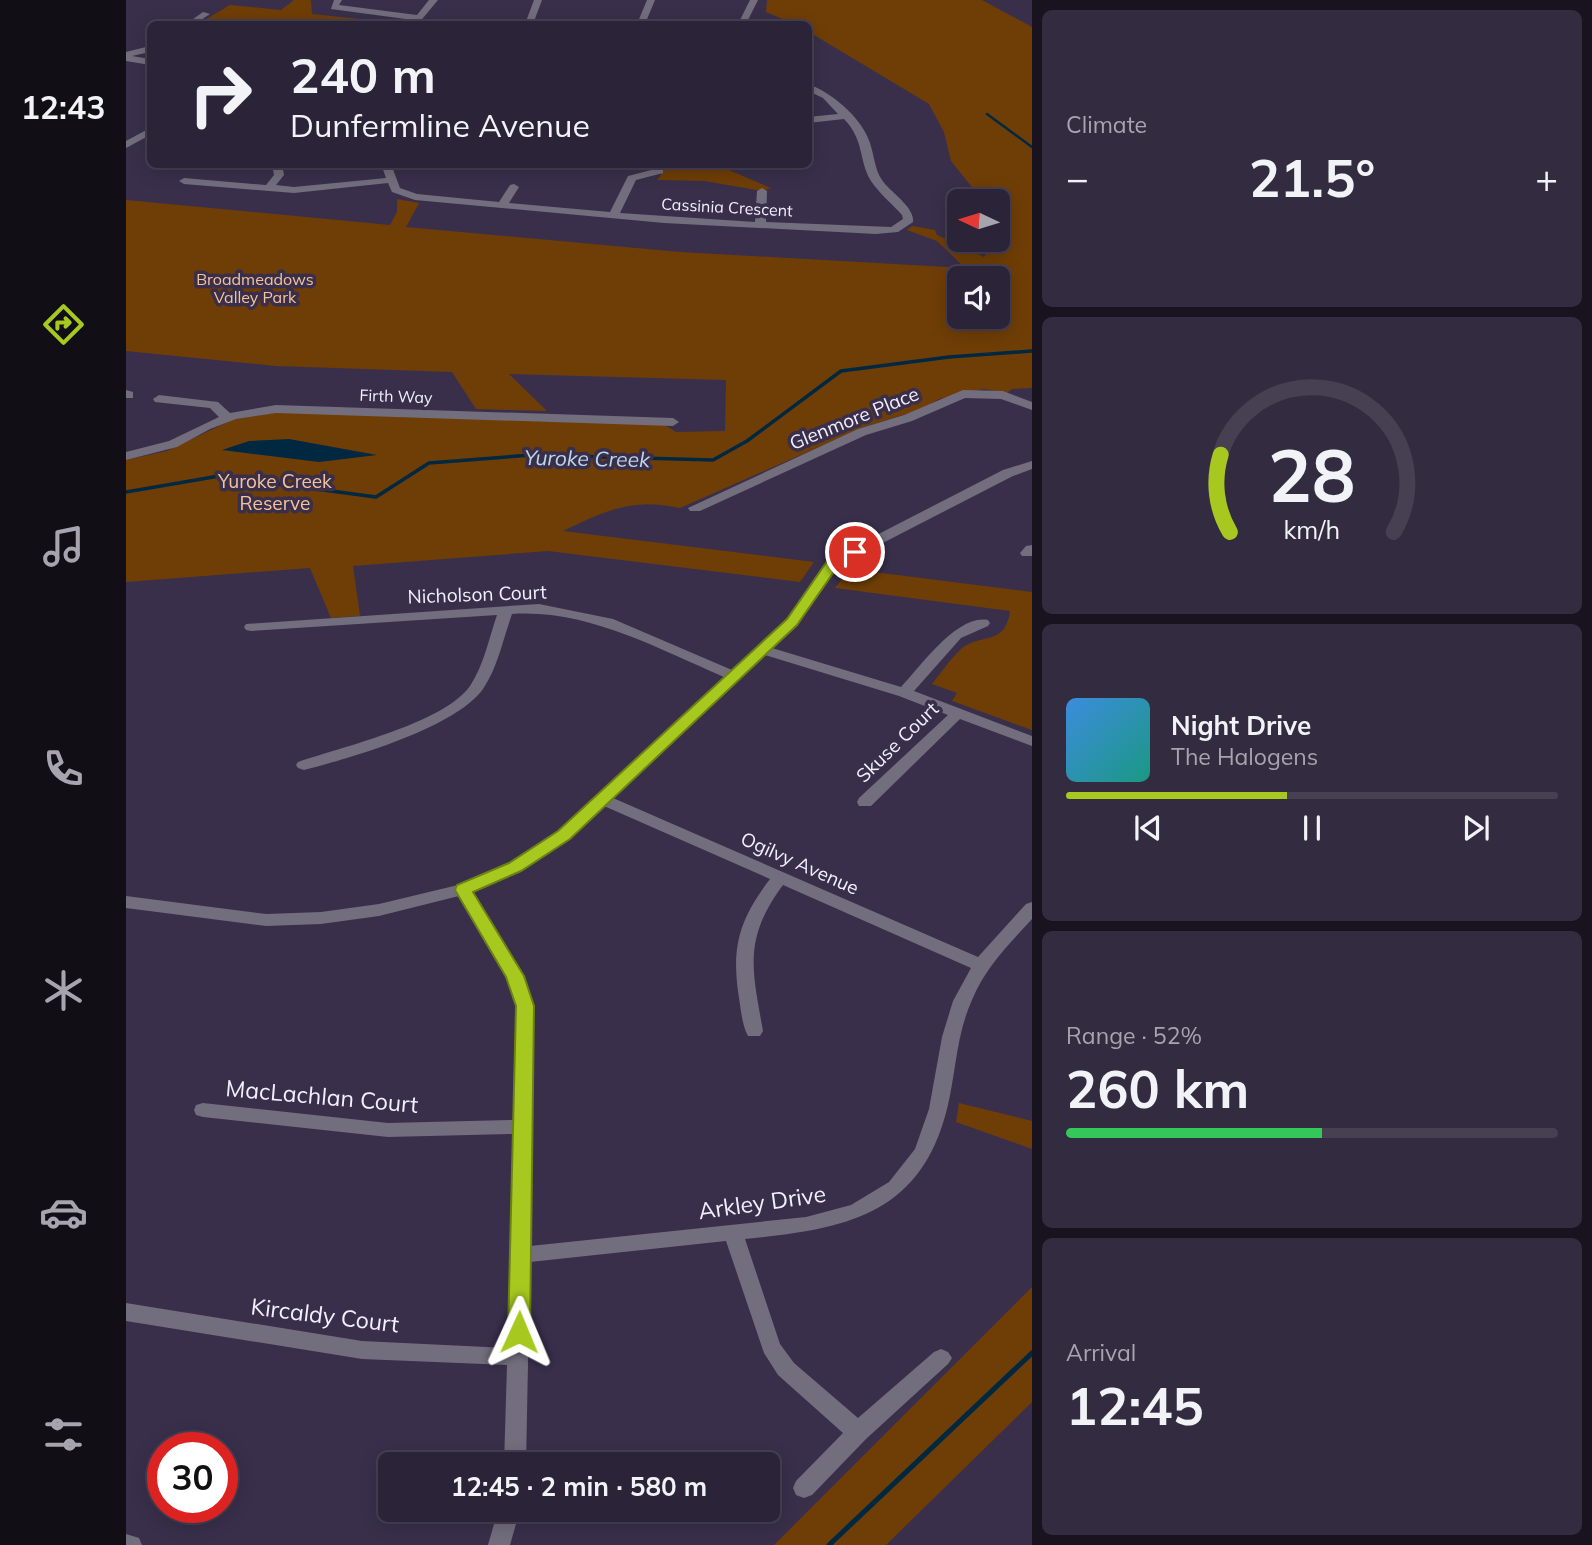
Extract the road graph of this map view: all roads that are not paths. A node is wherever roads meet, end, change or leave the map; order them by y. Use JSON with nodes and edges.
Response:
{"nodes":[{"id":1,"x":338,"y":0,"type":"edge"},
{"id":2,"x":434,"y":0,"type":"edge"},
{"id":3,"x":538,"y":0,"type":"edge"},
{"id":4,"x":651,"y":0,"type":"edge"},
{"id":5,"x":753,"y":0,"type":"edge"},
{"id":6,"x":206,"y":15,"type":"dead end"},
{"id":7,"x":195,"y":21,"type":"edge"},
{"id":8,"x":416,"y":21,"type":"edge"},
{"id":9,"x":530,"y":21,"type":"edge"},
{"id":10,"x":642,"y":21,"type":"edge"},
{"id":11,"x":743,"y":21,"type":"edge"},
{"id":12,"x":147,"y":50,"type":"edge"},
{"id":13,"x":126,"y":57,"type":"edge"},
{"id":14,"x":147,"y":62,"type":"edge"},
{"id":15,"x":126,"y":72,"type":"edge"},
{"id":16,"x":812,"y":88,"type":"edge"},
{"id":17,"x":845,"y":116,"type":"junction"},
{"id":18,"x":812,"y":120,"type":"edge"},
{"id":19,"x":147,"y":133,"type":"edge"},
{"id":20,"x":126,"y":145,"type":"edge"},
{"id":21,"x":278,"y":168,"type":"edge"},
{"id":22,"x":388,"y":168,"type":"edge"},
{"id":23,"x":659,"y":171,"type":"dead end"},
{"id":24,"x":392,"y":180,"type":"junction"},
{"id":25,"x":184,"y":181,"type":"dead end"},
{"id":26,"x":514,"y":187,"type":"dead end"},
{"id":27,"x":268,"y":189,"type":"junction"},
{"id":28,"x":762,"y":191,"type":"dead end"},
{"id":29,"x":502,"y":205,"type":"junction"},
{"id":30,"x":614,"y":215,"type":"junction"},
{"id":31,"x":760,"y":225,"type":"junction"},
{"id":32,"x":159,"y":399,"type":"dead end"},
{"id":33,"x":1032,"y":406,"type":"edge"},
{"id":34,"x":228,"y":418,"type":"junction"},
{"id":35,"x":673,"y":422,"type":"dead end"},
{"id":36,"x":126,"y":456,"type":"edge"},
{"id":37,"x":1032,"y":465,"type":"edge"},
{"id":38,"x":692,"y":509,"type":"dead end"},
{"id":39,"x":506,"y":610,"type":"junction"},
{"id":40,"x":983,"y":622,"type":"dead end"},
{"id":41,"x":251,"y":627,"type":"dead end"},
{"id":42,"x":762,"y":650,"type":"junction"},
{"id":43,"x":734,"y":676,"type":"junction"},
{"id":44,"x":904,"y":693,"type":"junction"},
{"id":45,"x":958,"y":713,"type":"junction"},
{"id":46,"x":1032,"y":741,"type":"edge"},
{"id":47,"x":304,"y":765,"type":"dead end"},
{"id":48,"x":602,"y":799,"type":"junction"},
{"id":49,"x":865,"y":802,"type":"dead end"},
{"id":50,"x":780,"y":877,"type":"junction"},
{"id":51,"x":463,"y":890,"type":"junction"},
{"id":52,"x":126,"y":902,"type":"edge"},
{"id":53,"x":1032,"y":908,"type":"edge"},
{"id":54,"x":981,"y":965,"type":"junction"},
{"id":55,"x":754,"y":1031,"type":"dead end"},
{"id":56,"x":202,"y":1110,"type":"dead end"},
{"id":57,"x":523,"y":1127,"type":"junction"},
{"id":58,"x":733,"y":1233,"type":"junction"},
{"id":59,"x":520,"y":1255,"type":"junction"},
{"id":60,"x":126,"y":1312,"type":"edge"},
{"id":61,"x":519,"y":1357,"type":"junction"},
{"id":62,"x":941,"y":1358,"type":"dead end"},
{"id":63,"x":858,"y":1432,"type":"junction"},
{"id":64,"x":515,"y":1452,"type":"edge"},
{"id":65,"x":804,"y":1488,"type":"dead end"},
{"id":66,"x":506,"y":1522,"type":"edge"},
{"id":67,"x":126,"y":1544,"type":"edge"},
{"id":68,"x":131,"y":1545,"type":"edge"},
{"id":69,"x":499,"y":1545,"type":"edge"}],
"edges":[{"from":1,"to":8,"type":"street"},
{"from":2,"to":8,"type":"street"},
{"from":3,"to":9,"type":"street"},
{"from":4,"to":10,"type":"street"},
{"from":5,"to":11,"type":"street"},
{"from":6,"to":7,"type":"street"},
{"from":12,"to":13,"type":"street"},
{"from":13,"to":14,"type":"street"},
{"from":14,"to":15,"type":"street"},
{"from":16,"to":17,"type":"street","name":"Cassinia Crescent"},
{"from":17,"to":18,"type":"street"},
{"from":17,"to":31,"type":"street","name":"Cassinia Crescent"},
{"from":19,"to":20,"type":"street"},
{"from":21,"to":27,"type":"street"},
{"from":22,"to":24,"type":"street"},
{"from":23,"to":30,"type":"street"},
{"from":24,"to":27,"type":"street"},
{"from":24,"to":29,"type":"street","name":"Cassinia Crescent"},
{"from":25,"to":27,"type":"street"},
{"from":26,"to":29,"type":"street"},
{"from":28,"to":31,"type":"street"},
{"from":29,"to":30,"type":"street","name":"Cassinia Crescent"},
{"from":30,"to":31,"type":"street","name":"Cassinia Crescent"},
{"from":32,"to":34,"type":"street"},
{"from":33,"to":38,"type":"street","name":"Glenmore Place"},
{"from":34,"to":35,"type":"street","name":"Firth Way"},
{"from":34,"to":36,"type":"street","name":"Firth Way"},
{"from":37,"to":42,"type":"street"},
{"from":39,"to":41,"type":"street","name":"Nicholson Court"},
{"from":39,"to":43,"type":"street","name":"Nicholson Court"},
{"from":39,"to":47,"type":"street"},
{"from":40,"to":44,"type":"street"},
{"from":42,"to":43,"type":"street"},
{"from":42,"to":44,"type":"street"},
{"from":43,"to":48,"type":"street"},
{"from":44,"to":45,"type":"street"},
{"from":45,"to":46,"type":"street"},
{"from":45,"to":49,"type":"street","name":"Skuse Court"},
{"from":48,"to":50,"type":"street","name":"Ogilvy Avenue"},
{"from":48,"to":51,"type":"street"},
{"from":50,"to":54,"type":"street","name":"Ogilvy Avenue"},
{"from":50,"to":55,"type":"street"},
{"from":51,"to":52,"type":"street"},
{"from":51,"to":57,"type":"street"},
{"from":53,"to":54,"type":"street","name":"Arkley Drive"},
{"from":54,"to":58,"type":"street","name":"Arkley Drive"},
{"from":56,"to":57,"type":"street","name":"MacLachlan Court"},
{"from":57,"to":59,"type":"street"},
{"from":58,"to":59,"type":"street","name":"Arkley Drive"},
{"from":58,"to":63,"type":"street"},
{"from":59,"to":61,"type":"street"},
{"from":60,"to":61,"type":"street","name":"Kircaldy Court"},
{"from":61,"to":64,"type":"street"},
{"from":62,"to":63,"type":"street"},
{"from":63,"to":65,"type":"street"},
{"from":66,"to":69,"type":"street"},
{"from":67,"to":68,"type":"street"}]}
